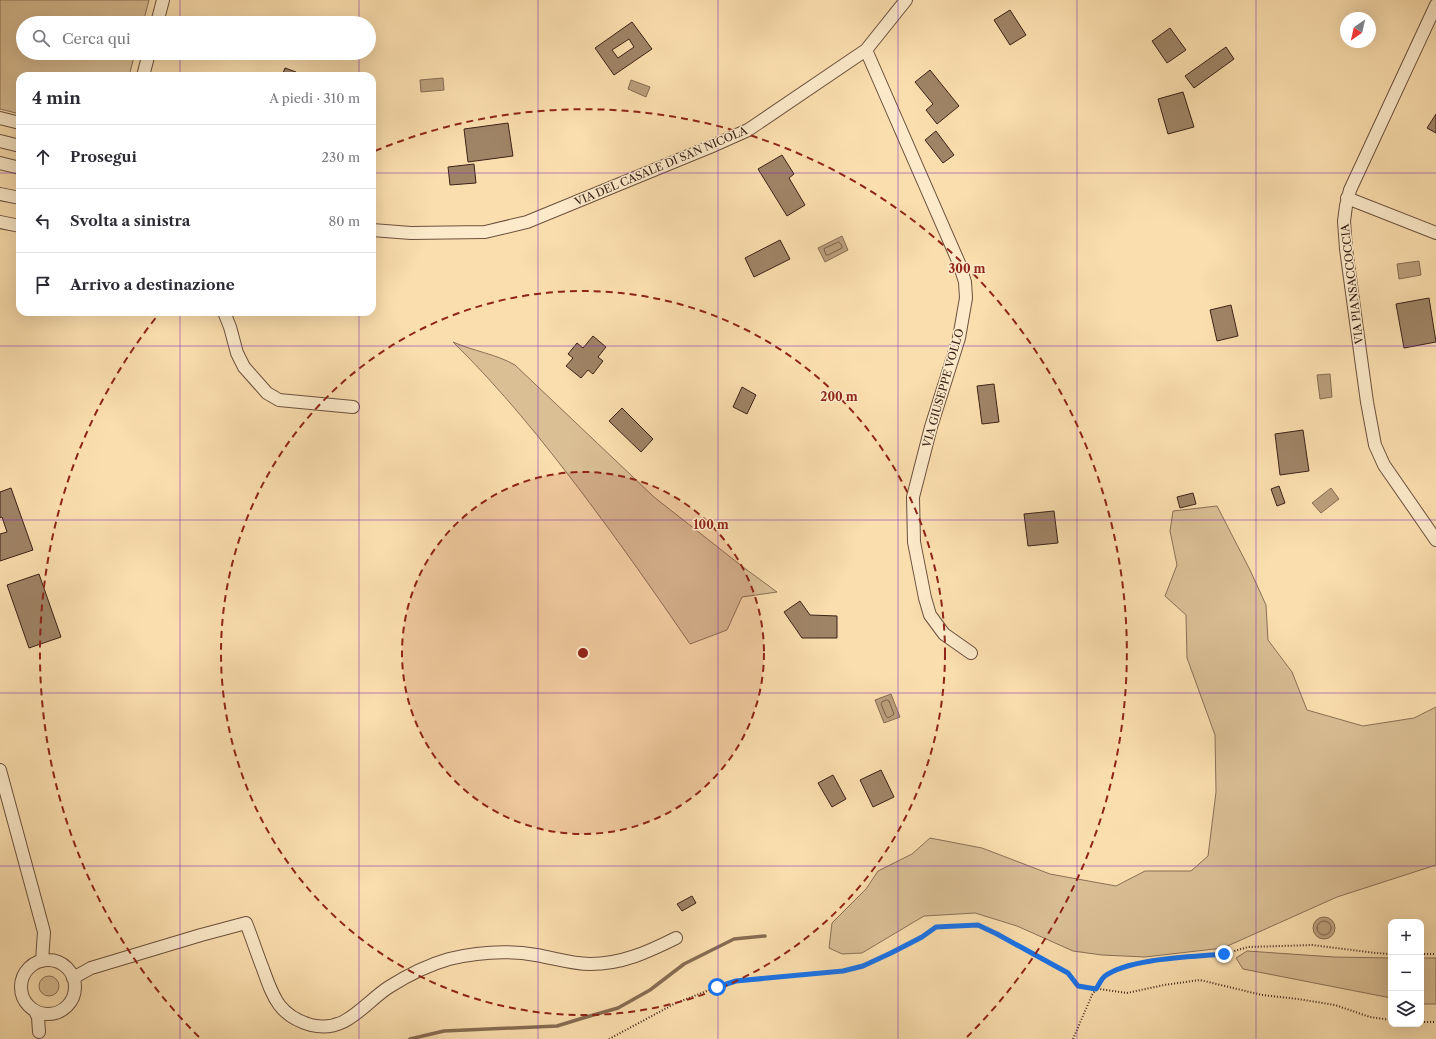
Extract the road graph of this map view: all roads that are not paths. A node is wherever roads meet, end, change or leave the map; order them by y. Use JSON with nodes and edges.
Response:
{"nodes":[{"id":1,"x":163,"y":0,"type":"edge"},
{"id":2,"x":906,"y":0,"type":"edge"},
{"id":3,"x":1436,"y":5,"type":"edge"},
{"id":4,"x":159,"y":16,"type":"edge"},
{"id":5,"x":866,"y":50,"type":"junction"},
{"id":6,"x":147,"y":60,"type":"edge"},
{"id":7,"x":144,"y":72,"type":"edge"},
{"id":8,"x":0,"y":118,"type":"edge"},
{"id":9,"x":16,"y":122,"type":"edge"},
{"id":10,"x":0,"y":141,"type":"edge"},
{"id":11,"x":16,"y":145,"type":"edge"},
{"id":12,"x":0,"y":163,"type":"edge"},
{"id":13,"x":16,"y":167,"type":"edge"},
{"id":14,"x":0,"y":194,"type":"edge"},
{"id":15,"x":16,"y":197,"type":"edge"},
{"id":16,"x":1347,"y":198,"type":"junction"},
{"id":17,"x":0,"y":222,"type":"edge"},
{"id":18,"x":16,"y":225,"type":"edge"},
{"id":19,"x":376,"y":230,"type":"edge"},
{"id":20,"x":1436,"y":233,"type":"edge"},
{"id":21,"x":226,"y":316,"type":"edge"},
{"id":22,"x":353,"y":407,"type":"dead end"},
{"id":23,"x":1436,"y":540,"type":"edge"},
{"id":24,"x":971,"y":653,"type":"dead end"},
{"id":25,"x":0,"y":770,"type":"edge"},
{"id":26,"x":676,"y":938,"type":"dead end"},
{"id":27,"x":42,"y":961,"type":"junction"},
{"id":28,"x":73,"y":978,"type":"junction"},
{"id":29,"x":35,"y":1011,"type":"junction"},
{"id":30,"x":53,"y":1014,"type":"junction"}],
"edges":[{"from":1,"to":4,"type":"street"},
{"from":2,"to":5,"type":"street","name":"VIA DEL CASALE DI SAN NICOLA"},
{"from":3,"to":16,"type":"street","name":"VIA PIANSACCOCCIA"},
{"from":5,"to":19,"type":"street","name":"VIA DEL CASALE DI SAN NICOLA"},
{"from":5,"to":24,"type":"street","name":"VIA GIUSEPPE VOLLO"},
{"from":6,"to":7,"type":"street"},
{"from":8,"to":9,"type":"street"},
{"from":10,"to":11,"type":"street"},
{"from":12,"to":13,"type":"street"},
{"from":14,"to":15,"type":"street"},
{"from":16,"to":20,"type":"street"},
{"from":16,"to":23,"type":"street","name":"VIA PIANSACCOCCIA"},
{"from":17,"to":18,"type":"street"},
{"from":21,"to":22,"type":"street"},
{"from":25,"to":27,"type":"street"},
{"from":26,"to":28,"type":"street"},
{"from":27,"to":28,"type":"street"},
{"from":27,"to":29,"type":"street"},
{"from":28,"to":30,"type":"street"},
{"from":29,"to":30,"type":"street"},
{"from":29,"to":30,"type":"street"}]}
